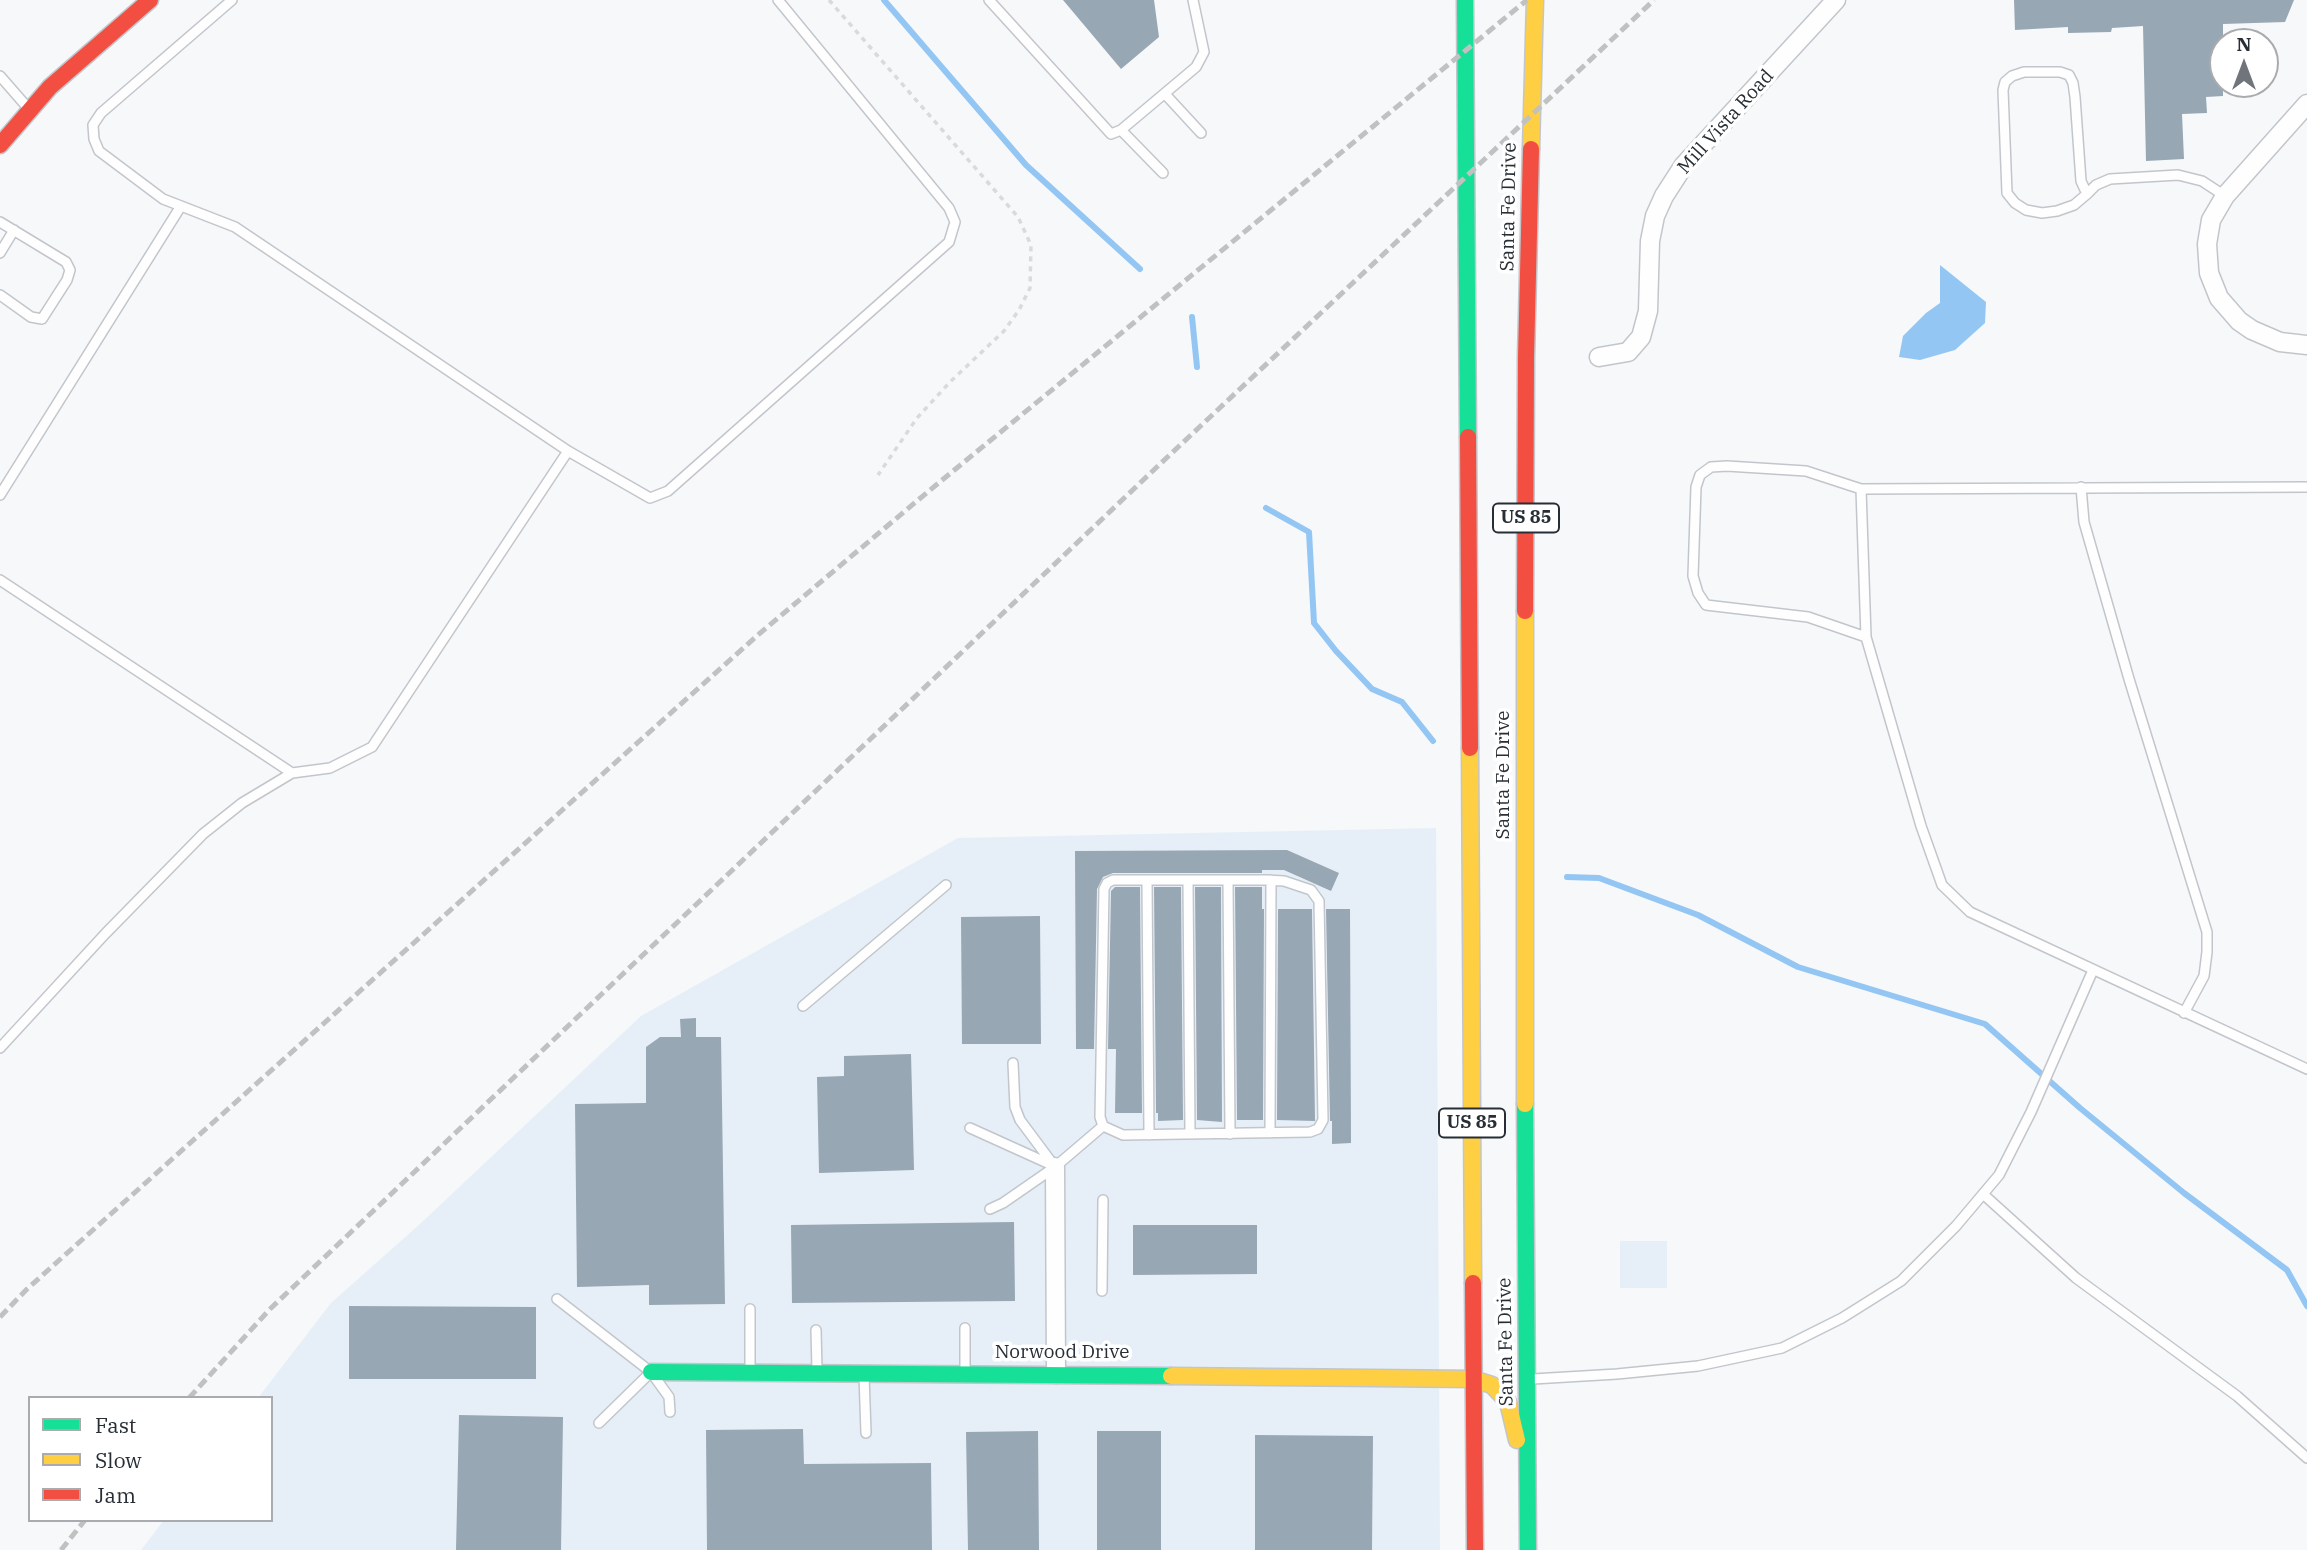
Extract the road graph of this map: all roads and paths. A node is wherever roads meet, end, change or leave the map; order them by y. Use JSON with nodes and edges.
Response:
{"nodes":[{"id":1,"x":150,"y":0,"type":"edge"},
{"id":2,"x":232,"y":0,"type":"edge"},
{"id":3,"x":778,"y":0,"type":"edge"},
{"id":4,"x":989,"y":0,"type":"edge"},
{"id":5,"x":1193,"y":0,"type":"edge"},
{"id":6,"x":1465,"y":0,"type":"edge"},
{"id":7,"x":1535,"y":0,"type":"edge"},
{"id":8,"x":1836,"y":0,"type":"edge"},
{"id":9,"x":0,"y":76,"type":"edge"},
{"id":10,"x":1165,"y":94,"type":"junction"},
{"id":11,"x":2307,"y":104,"type":"edge"},
{"id":12,"x":30,"y":110,"type":"junction"},
{"id":13,"x":1121,"y":130,"type":"junction"},
{"id":14,"x":1201,"y":133,"type":"dead end"},
{"id":15,"x":0,"y":145,"type":"edge"},
{"id":16,"x":1163,"y":173,"type":"dead end"},
{"id":17,"x":2087,"y":194,"type":"junction"},
{"id":18,"x":2225,"y":196,"type":"junction"},
{"id":19,"x":181,"y":206,"type":"junction"},
{"id":20,"x":0,"y":222,"type":"edge"},
{"id":21,"x":14,"y":230,"type":"junction"},
{"id":22,"x":0,"y":253,"type":"edge"},
{"id":23,"x":0,"y":295,"type":"edge"},
{"id":24,"x":2307,"y":345,"type":"edge"},
{"id":25,"x":1599,"y":357,"type":"dead end"},
{"id":26,"x":568,"y":451,"type":"junction"},
{"id":27,"x":2081,"y":487,"type":"junction"},
{"id":28,"x":2307,"y":487,"type":"edge"},
{"id":29,"x":1860,"y":489,"type":"junction"},
{"id":30,"x":0,"y":495,"type":"edge"},
{"id":31,"x":0,"y":580,"type":"edge"},
{"id":32,"x":1866,"y":637,"type":"junction"},
{"id":33,"x":292,"y":773,"type":"junction"},
{"id":34,"x":1147,"y":880,"type":"junction"},
{"id":35,"x":1188,"y":880,"type":"junction"},
{"id":36,"x":1228,"y":880,"type":"junction"},
{"id":37,"x":1272,"y":880,"type":"junction"},
{"id":38,"x":946,"y":885,"type":"dead end"},
{"id":39,"x":2093,"y":970,"type":"junction"},
{"id":40,"x":803,"y":1006,"type":"dead end"},
{"id":41,"x":2184,"y":1013,"type":"junction"},
{"id":42,"x":0,"y":1048,"type":"edge"},
{"id":43,"x":1013,"y":1063,"type":"dead end"},
{"id":44,"x":2307,"y":1069,"type":"edge"},
{"id":45,"x":1102,"y":1126,"type":"junction"},
{"id":46,"x":970,"y":1128,"type":"dead end"},
{"id":47,"x":1270,"y":1133,"type":"junction"},
{"id":48,"x":1190,"y":1134,"type":"junction"},
{"id":49,"x":1230,"y":1134,"type":"junction"},
{"id":50,"x":1149,"y":1135,"type":"junction"},
{"id":51,"x":1055,"y":1167,"type":"junction"},
{"id":52,"x":1983,"y":1194,"type":"junction"},
{"id":53,"x":1103,"y":1199,"type":"dead end"},
{"id":54,"x":990,"y":1209,"type":"dead end"},
{"id":55,"x":1102,"y":1291,"type":"dead end"},
{"id":56,"x":557,"y":1298,"type":"dead end"},
{"id":57,"x":750,"y":1309,"type":"dead end"},
{"id":58,"x":965,"y":1328,"type":"dead end"},
{"id":59,"x":816,"y":1330,"type":"dead end"},
{"id":60,"x":651,"y":1371,"type":"junction"},
{"id":61,"x":750,"y":1372,"type":"junction"},
{"id":62,"x":817,"y":1372,"type":"junction"},
{"id":63,"x":864,"y":1373,"type":"junction"},
{"id":64,"x":965,"y":1374,"type":"junction"},
{"id":65,"x":1056,"y":1374,"type":"junction"},
{"id":66,"x":1473,"y":1379,"type":"junction"},
{"id":67,"x":1528,"y":1379,"type":"junction"},
{"id":68,"x":670,"y":1412,"type":"dead end"},
{"id":69,"x":599,"y":1423,"type":"dead end"},
{"id":70,"x":866,"y":1433,"type":"dead end"},
{"id":71,"x":2307,"y":1458,"type":"edge"},
{"id":72,"x":1528,"y":1484,"type":"junction"},
{"id":73,"x":1475,"y":1550,"type":"edge"},
{"id":74,"x":1528,"y":1550,"type":"edge"}],
"edges":[{"from":1,"to":12,"type":"main road"},
{"from":2,"to":19,"type":"lane"},
{"from":3,"to":26,"type":"lane"},
{"from":4,"to":13,"type":"lane"},
{"from":5,"to":10,"type":"lane"},
{"from":6,"to":66,"type":"main road","name":"Santa Fe Drive","number":"US 85"},
{"from":7,"to":67,"type":"main road","name":"Santa Fe Drive","number":"US 85"},
{"from":8,"to":25,"type":"street","name":"Mill Vista Road"},
{"from":9,"to":12,"type":"lane"},
{"from":10,"to":13,"type":"lane"},
{"from":10,"to":14,"type":"lane"},
{"from":11,"to":18,"type":"street"},
{"from":12,"to":15,"type":"main road"},
{"from":13,"to":16,"type":"lane"},
{"from":17,"to":17,"type":"lane"},
{"from":17,"to":18,"type":"lane"},
{"from":18,"to":24,"type":"street"},
{"from":19,"to":26,"type":"lane"},
{"from":19,"to":30,"type":"lane"},
{"from":20,"to":21,"type":"lane"},
{"from":21,"to":22,"type":"lane"},
{"from":21,"to":23,"type":"lane"},
{"from":26,"to":33,"type":"lane"},
{"from":27,"to":28,"type":"lane"},
{"from":27,"to":29,"type":"lane"},
{"from":27,"to":41,"type":"lane"},
{"from":29,"to":32,"type":"lane"},
{"from":29,"to":32,"type":"lane"},
{"from":31,"to":33,"type":"lane"},
{"from":32,"to":39,"type":"lane"},
{"from":33,"to":42,"type":"lane"},
{"from":34,"to":35,"type":"lane"},
{"from":34,"to":45,"type":"lane"},
{"from":34,"to":50,"type":"lane"},
{"from":35,"to":36,"type":"lane"},
{"from":35,"to":48,"type":"lane"},
{"from":36,"to":37,"type":"lane"},
{"from":36,"to":49,"type":"lane"},
{"from":37,"to":47,"type":"lane"},
{"from":37,"to":47,"type":"lane"},
{"from":38,"to":40,"type":"lane"},
{"from":39,"to":41,"type":"lane"},
{"from":39,"to":52,"type":"lane"},
{"from":41,"to":44,"type":"lane"},
{"from":43,"to":51,"type":"lane"},
{"from":45,"to":50,"type":"lane"},
{"from":45,"to":51,"type":"lane"},
{"from":46,"to":51,"type":"lane"},
{"from":47,"to":49,"type":"lane"},
{"from":48,"to":49,"type":"lane"},
{"from":48,"to":50,"type":"lane"},
{"from":51,"to":54,"type":"lane"},
{"from":51,"to":65,"type":"street"},
{"from":52,"to":67,"type":"lane"},
{"from":52,"to":71,"type":"lane"},
{"from":53,"to":55,"type":"lane"},
{"from":56,"to":60,"type":"lane"},
{"from":57,"to":61,"type":"lane"},
{"from":58,"to":64,"type":"lane"},
{"from":59,"to":62,"type":"lane"},
{"from":60,"to":61,"type":"main road","name":"Norwood Drive"},
{"from":60,"to":68,"type":"lane"},
{"from":60,"to":69,"type":"lane"},
{"from":61,"to":62,"type":"main road","name":"Norwood Drive"},
{"from":62,"to":63,"type":"main road","name":"Norwood Drive"},
{"from":63,"to":64,"type":"main road","name":"Norwood Drive"},
{"from":63,"to":70,"type":"lane"},
{"from":64,"to":65,"type":"main road","name":"Norwood Drive"},
{"from":65,"to":66,"type":"main road","name":"Norwood Drive"},
{"from":66,"to":72,"type":"main road"},
{"from":66,"to":73,"type":"main road","name":"Santa Fe Drive","number":"US 85"},
{"from":67,"to":72,"type":"main road","name":"Santa Fe Drive","number":"US 85"},
{"from":72,"to":74,"type":"main road","name":"Santa Fe Drive","number":"US 85"}]}
